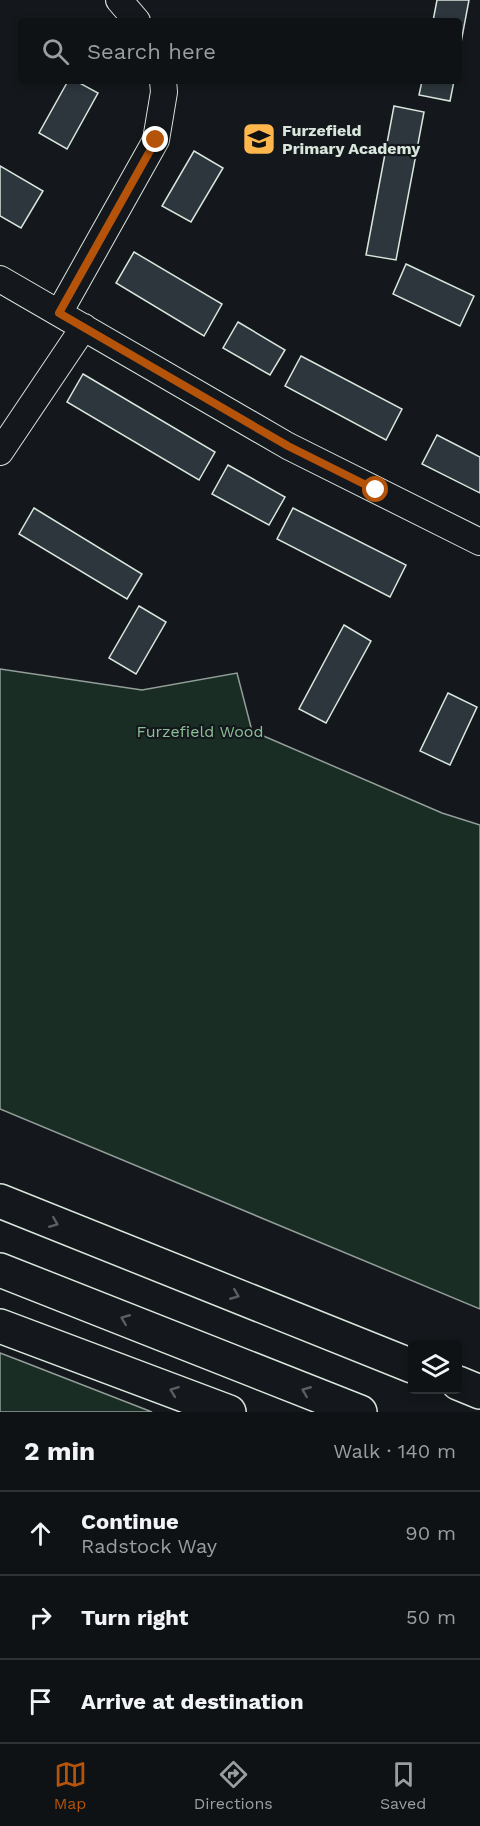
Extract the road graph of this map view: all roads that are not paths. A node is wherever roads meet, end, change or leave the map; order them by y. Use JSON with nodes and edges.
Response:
{"nodes":[{"id":1,"x":119,"y":0,"type":"edge"},
{"id":2,"x":134,"y":18,"type":"edge"},
{"id":3,"x":163,"y":84,"type":"edge"},
{"id":4,"x":0,"y":279,"type":"edge"},
{"id":5,"x":59,"y":313,"type":"junction"},
{"id":6,"x":84,"y":327,"type":"junction"},
{"id":7,"x":0,"y":452,"type":"edge"},
{"id":8,"x":480,"y":542,"type":"edge"},
{"id":9,"x":0,"y":1201,"type":"edge"},
{"id":10,"x":0,"y":1269,"type":"edge"},
{"id":11,"x":0,"y":1326,"type":"edge"},
{"id":12,"x":408,"y":1364,"type":"edge"},
{"id":13,"x":462,"y":1385,"type":"edge"},
{"id":14,"x":480,"y":1392,"type":"edge"},
{"id":15,"x":229,"y":1412,"type":"edge"},
{"id":16,"x":360,"y":1412,"type":"edge"}],
"edges":[{"from":1,"to":2,"type":"street"},
{"from":3,"to":5,"type":"street"},
{"from":4,"to":5,"type":"street"},
{"from":5,"to":6,"type":"street"},
{"from":6,"to":7,"type":"street"},
{"from":6,"to":8,"type":"street"},
{"from":9,"to":12,"type":"highway","one_way":true},
{"from":16,"to":10,"type":"highway","one_way":true},
{"from":15,"to":11,"type":"highway","one_way":true},
{"from":13,"to":14,"type":"highway"}]}
